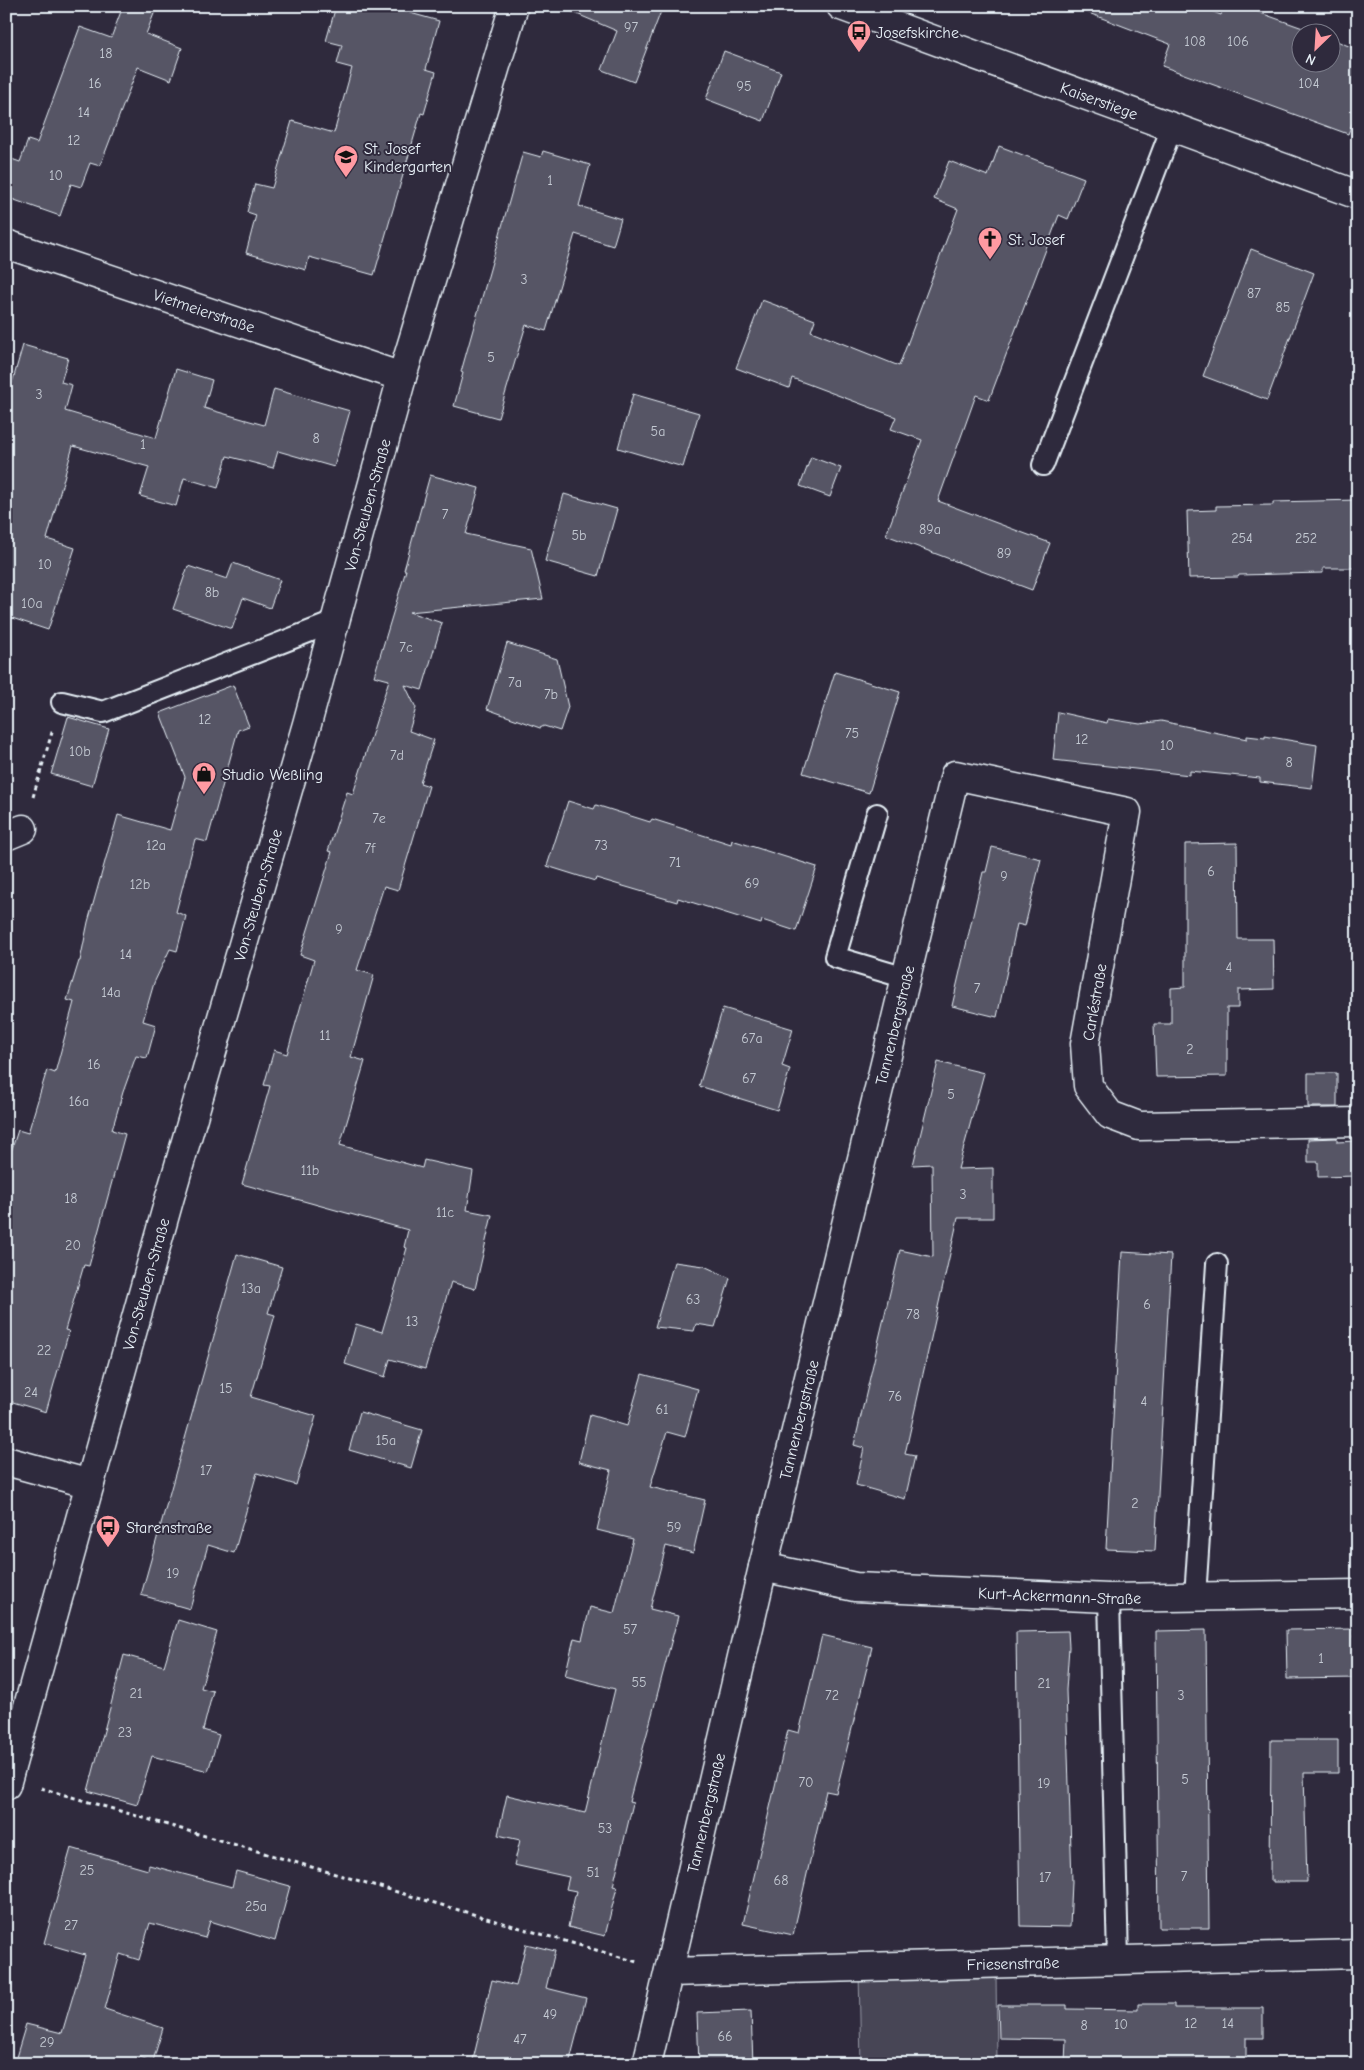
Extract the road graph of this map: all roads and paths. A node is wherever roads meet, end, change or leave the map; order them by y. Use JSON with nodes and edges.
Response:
{"nodes":[{"id":1,"x":514,"y":6,"type":"edge"},
{"id":2,"x":841,"y":6,"type":"edge"},
{"id":3,"x":1172,"y":127,"type":"junction"},
{"id":4,"x":1358,"y":195,"type":"edge"},
{"id":5,"x":6,"y":244,"type":"edge"},
{"id":6,"x":402,"y":377,"type":"junction"},
{"id":7,"x":1043,"y":465,"type":"dead end"},
{"id":8,"x":334,"y":622,"type":"junction"},
{"id":9,"x":62,"y":702,"type":"joint"},
{"id":10,"x":954,"y":775,"type":"joint"},
{"id":11,"x":877,"y":814,"type":"dead end"},
{"id":12,"x":15,"y":833,"type":"edge"},
{"id":13,"x":906,"y":978,"type":"junction"},
{"id":14,"x":1358,"y":1122,"type":"edge"},
{"id":15,"x":1217,"y":1264,"type":"dead end"},
{"id":16,"x":6,"y":1461,"type":"edge"},
{"id":17,"x":90,"y":1484,"type":"junction"},
{"id":18,"x":763,"y":1567,"type":"junction"},
{"id":19,"x":1358,"y":1594,"type":"edge"},
{"id":20,"x":1195,"y":1597,"type":"junction"},
{"id":21,"x":1109,"y":1598,"type":"junction"},
{"id":22,"x":7,"y":1782,"type":"edge"},
{"id":23,"x":1358,"y":1954,"type":"edge"},
{"id":24,"x":1118,"y":1960,"type":"junction"},
{"id":25,"x":669,"y":1972,"type":"junction"},
{"id":26,"x":647,"y":2064,"type":"edge"}],
"edges":[{"from":1,"to":6,"type":"street","name":"Von-Steuben-Straße"},
{"from":2,"to":3,"type":"street","name":"Kaiserstiege"},
{"from":3,"to":4,"type":"street","name":"Kaiserstiege"},
{"from":3,"to":7,"type":"lane"},
{"from":5,"to":6,"type":"street","name":"Vietmeierstraße"},
{"from":6,"to":8,"type":"street","name":"Von-Steuben-Straße"},
{"from":8,"to":9,"type":"lane"},
{"from":8,"to":17,"type":"street","name":"Von-Steuben-Straße"},
{"from":9,"to":12,"type":"path"},
{"from":10,"to":13,"type":"street","name":"Tannenbergstraße"},
{"from":10,"to":14,"type":"street","name":"Carléstraße"},
{"from":11,"to":13,"type":"lane"},
{"from":13,"to":18,"type":"street","name":"Tannenbergstraße"},
{"from":15,"to":20,"type":"lane"},
{"from":16,"to":17,"type":"street"},
{"from":17,"to":22,"type":"street","name":"Von-Steuben-Straße"},
{"from":18,"to":21,"type":"street","name":"Kurt-Ackermann-Straße"},
{"from":18,"to":25,"type":"street","name":"Tannenbergstraße"},
{"from":19,"to":20,"type":"street","name":"Kurt-Ackermann-Straße"},
{"from":20,"to":21,"type":"street","name":"Kurt-Ackermann-Straße"},
{"from":21,"to":24,"type":"lane"},
{"from":22,"to":25,"type":"path"},
{"from":23,"to":24,"type":"street","name":"Friesenstraße"},
{"from":24,"to":25,"type":"street","name":"Friesenstraße"},
{"from":25,"to":26,"type":"street","name":"Tannenbergstraße"}]}
